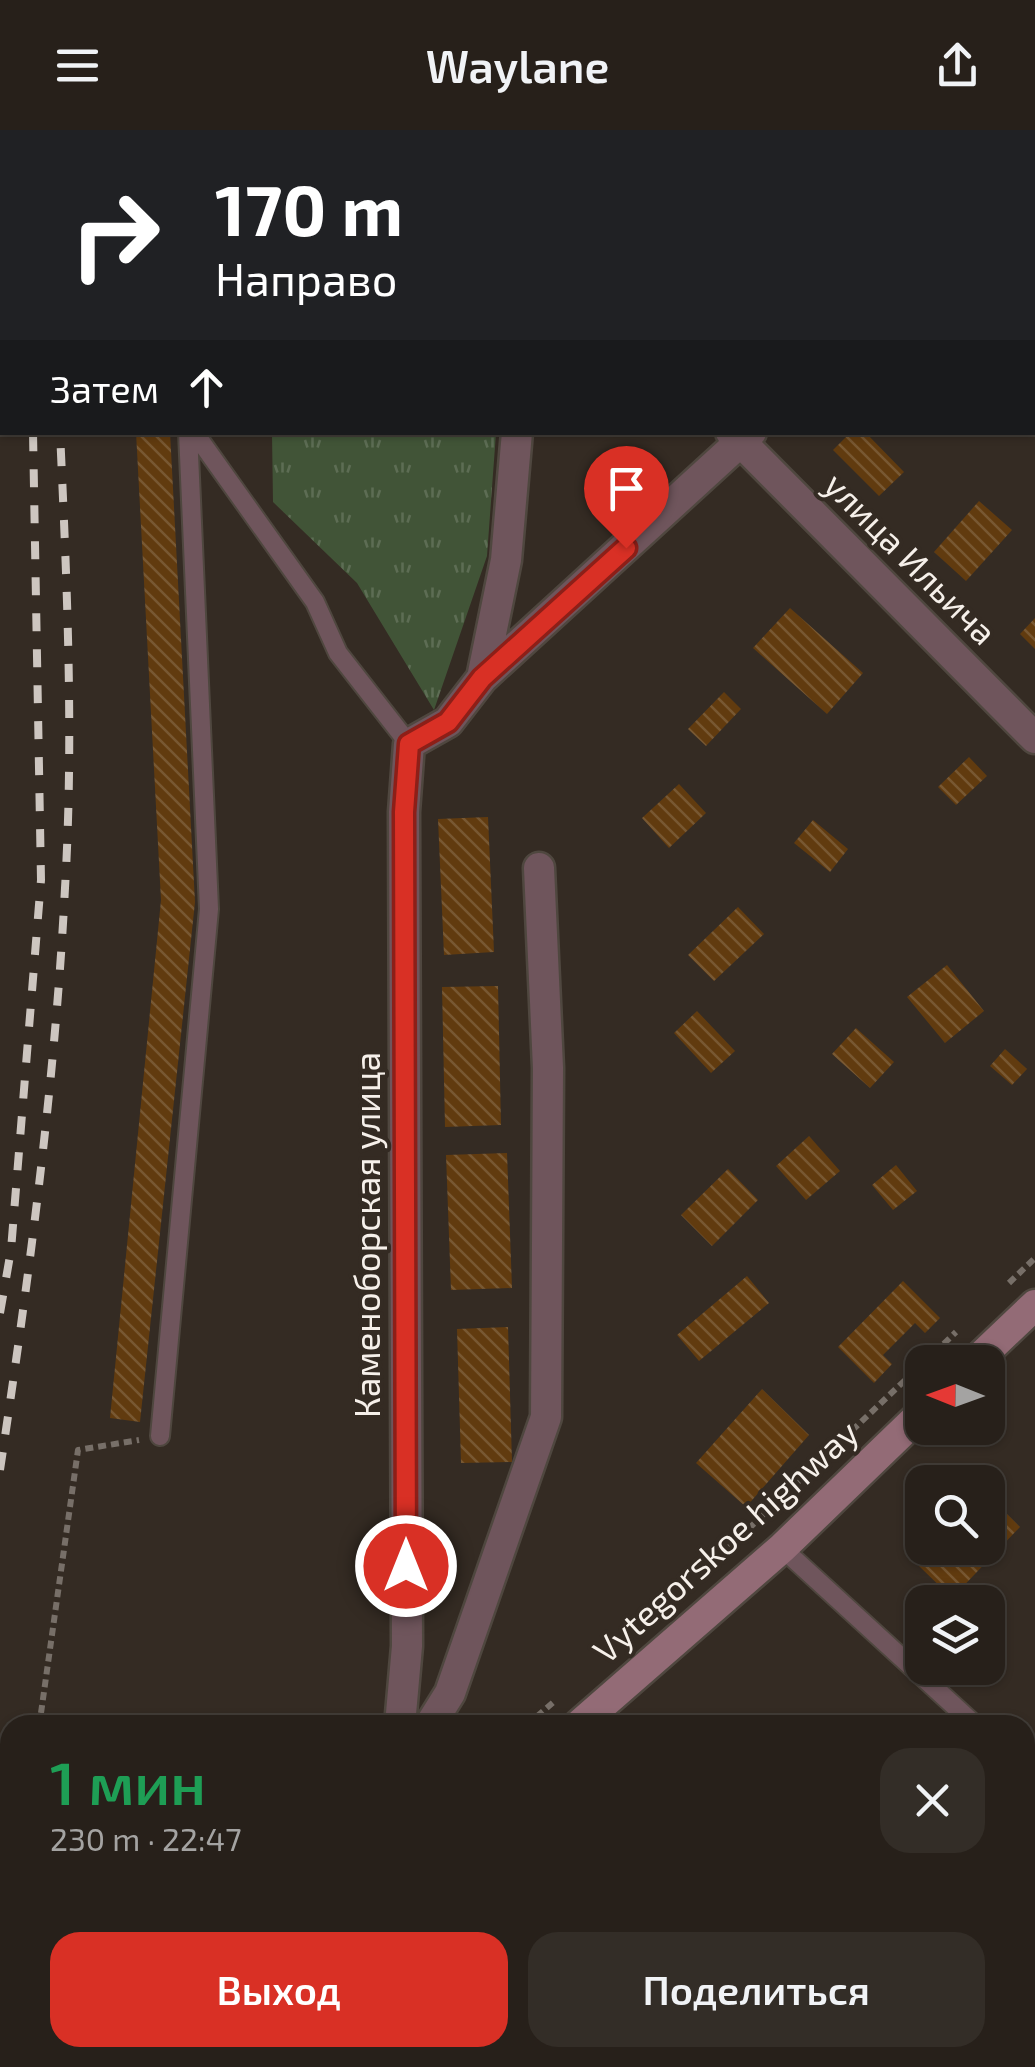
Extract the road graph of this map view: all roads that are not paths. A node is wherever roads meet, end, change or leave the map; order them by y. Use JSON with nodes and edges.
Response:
{"nodes":[{"id":1,"x":191,"y":435,"type":"edge"},
{"id":2,"x":193,"y":435,"type":"edge"},
{"id":3,"x":517,"y":435,"type":"edge"},
{"id":4,"x":742,"y":436,"type":"edge"},
{"id":5,"x":482,"y":678,"type":"junction"},
{"id":6,"x":1034,"y":735,"type":"edge"},
{"id":7,"x":409,"y":744,"type":"junction"},
{"id":8,"x":539,"y":868,"type":"dead end"},
{"id":9,"x":1035,"y":1306,"type":"edge"},
{"id":10,"x":994,"y":1345,"type":"edge"},
{"id":11,"x":905,"y":1429,"type":"edge"},
{"id":12,"x":160,"y":1436,"type":"road end"},
{"id":13,"x":782,"y":1548,"type":"junction"},
{"id":14,"x":401,"y":1715,"type":"edge"},
{"id":15,"x":436,"y":1715,"type":"edge"},
{"id":16,"x":590,"y":1715,"type":"edge"},
{"id":17,"x":965,"y":1715,"type":"edge"}],
"edges":[{"from":1,"to":12,"type":"lane"},
{"from":2,"to":7,"type":"lane"},
{"from":3,"to":5,"type":"street"},
{"from":4,"to":5,"type":"street"},
{"from":4,"to":6,"type":"street","name":"улица Ильича"},
{"from":5,"to":7,"type":"street"},
{"from":7,"to":14,"type":"street","name":"Каменоборская улица"},
{"from":8,"to":15,"type":"street"},
{"from":9,"to":10,"type":"main road"},
{"from":11,"to":13,"type":"main road","name":"Vytegorskoe highway"},
{"from":13,"to":16,"type":"main road","name":"Vytegorskoe highway"},
{"from":13,"to":17,"type":"lane"}]}
